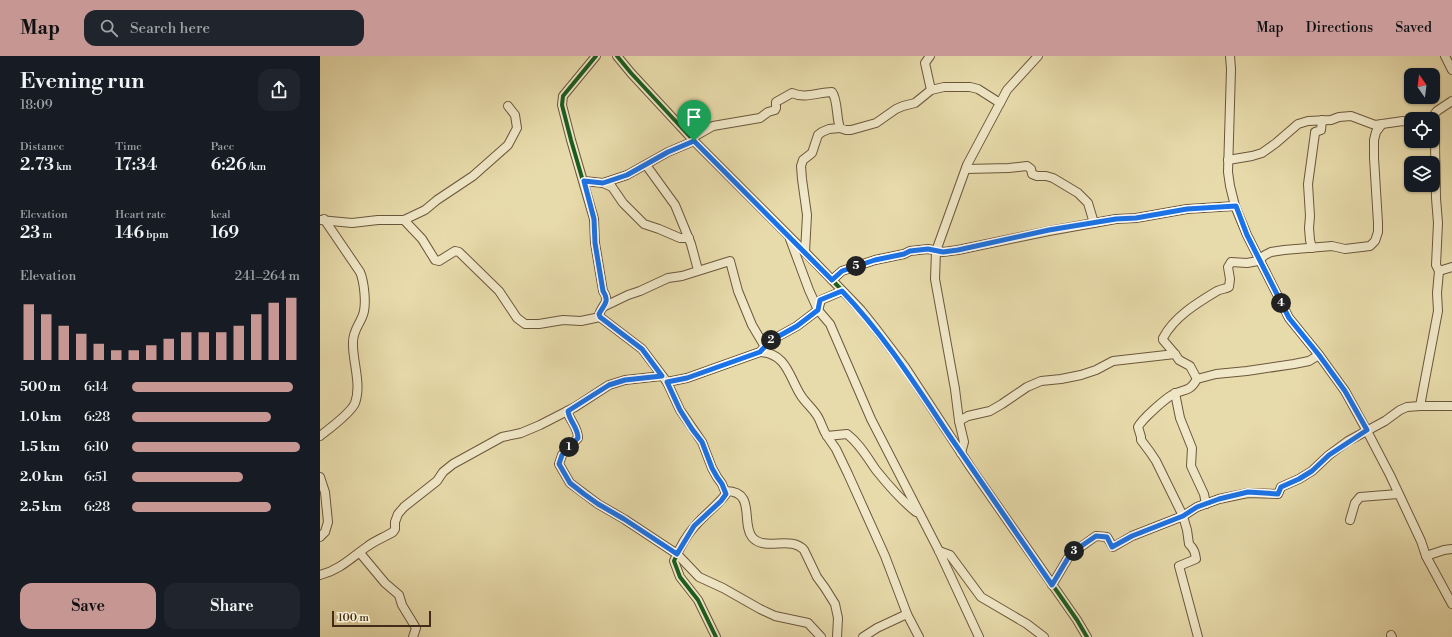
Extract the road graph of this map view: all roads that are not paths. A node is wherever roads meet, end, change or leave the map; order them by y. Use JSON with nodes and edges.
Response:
{"nodes":[{"id":1,"x":596,"y":56,"type":"edge"},
{"id":2,"x":617,"y":56,"type":"edge"},
{"id":3,"x":930,"y":56,"type":"edge"},
{"id":4,"x":1038,"y":56,"type":"edge"},
{"id":5,"x":1230,"y":56,"type":"edge"},
{"id":6,"x":1445,"y":56,"type":"edge"},
{"id":7,"x":1452,"y":70,"type":"edge"},
{"id":8,"x":931,"y":90,"type":"junction"},
{"id":9,"x":1452,"y":101,"type":"edge"},
{"id":10,"x":1000,"y":103,"type":"junction"},
{"id":11,"x":508,"y":106,"type":"dead end"},
{"id":12,"x":1436,"y":112,"type":"edge"},
{"id":13,"x":1322,"y":120,"type":"junction"},
{"id":14,"x":1404,"y":121,"type":"edge"},
{"id":15,"x":1382,"y":124,"type":"junction"},
{"id":16,"x":840,"y":128,"type":"junction"},
{"id":17,"x":693,"y":139,"type":"junction"},
{"id":18,"x":1435,"y":148,"type":"edge"},
{"id":19,"x":1228,"y":160,"type":"junction"},
{"id":20,"x":646,"y":165,"type":"junction"},
{"id":21,"x":966,"y":169,"type":"junction"},
{"id":22,"x":584,"y":181,"type":"junction"},
{"id":23,"x":603,"y":183,"type":"junction"},
{"id":24,"x":1236,"y":206,"type":"junction"},
{"id":25,"x":322,"y":220,"type":"edge"},
{"id":26,"x":404,"y":220,"type":"junction"},
{"id":27,"x":1094,"y":223,"type":"junction"},
{"id":28,"x":789,"y":236,"type":"junction"},
{"id":29,"x":689,"y":238,"type":"junction"},
{"id":30,"x":1312,"y":248,"type":"junction"},
{"id":31,"x":936,"y":250,"type":"junction"},
{"id":32,"x":805,"y":252,"type":"junction"},
{"id":33,"x":1260,"y":258,"type":"junction"},
{"id":34,"x":1452,"y":267,"type":"edge"},
{"id":35,"x":698,"y":270,"type":"junction"},
{"id":36,"x":1439,"y":271,"type":"junction"},
{"id":37,"x":832,"y":280,"type":"junction"},
{"id":38,"x":842,"y":291,"type":"junction"},
{"id":39,"x":603,"y":308,"type":"junction"},
{"id":40,"x":818,"y":310,"type":"junction"},
{"id":41,"x":600,"y":317,"type":"junction"},
{"id":42,"x":763,"y":349,"type":"junction"},
{"id":43,"x":1176,"y":354,"type":"junction"},
{"id":44,"x":1319,"y":355,"type":"junction"},
{"id":45,"x":664,"y":379,"type":"junction"},
{"id":46,"x":1197,"y":379,"type":"junction"},
{"id":47,"x":1175,"y":393,"type":"junction"},
{"id":48,"x":1420,"y":406,"type":"junction"},
{"id":49,"x":1452,"y":406,"type":"edge"},
{"id":50,"x":568,"y":411,"type":"junction"},
{"id":51,"x":959,"y":421,"type":"junction"},
{"id":52,"x":1367,"y":430,"type":"junction"},
{"id":53,"x":320,"y":436,"type":"edge"},
{"id":54,"x":827,"y":436,"type":"junction"},
{"id":55,"x":961,"y":453,"type":"junction"},
{"id":56,"x":320,"y":477,"type":"edge"},
{"id":57,"x":726,"y":491,"type":"junction"},
{"id":58,"x":1398,"y":494,"type":"junction"},
{"id":59,"x":1206,"y":504,"type":"junction"},
{"id":60,"x":920,"y":515,"type":"junction"},
{"id":61,"x":1183,"y":516,"type":"junction"},
{"id":62,"x":1350,"y":520,"type":"dead end"},
{"id":63,"x":320,"y":536,"type":"edge"},
{"id":64,"x":1452,"y":550,"type":"edge"},
{"id":65,"x":939,"y":551,"type":"junction"},
{"id":66,"x":360,"y":552,"type":"junction"},
{"id":67,"x":677,"y":554,"type":"junction"},
{"id":68,"x":1426,"y":556,"type":"junction"},
{"id":69,"x":320,"y":575,"type":"edge"},
{"id":70,"x":1052,"y":585,"type":"junction"},
{"id":71,"x":1452,"y":604,"type":"edge"},
{"id":72,"x":908,"y":614,"type":"junction"},
{"id":73,"x":412,"y":637,"type":"edge"},
{"id":74,"x":716,"y":637,"type":"edge"},
{"id":75,"x":822,"y":637,"type":"edge"},
{"id":76,"x":837,"y":637,"type":"edge"},
{"id":77,"x":863,"y":637,"type":"edge"},
{"id":78,"x":919,"y":637,"type":"edge"},
{"id":79,"x":979,"y":637,"type":"edge"},
{"id":80,"x":1044,"y":637,"type":"edge"},
{"id":81,"x":1087,"y":637,"type":"edge"},
{"id":82,"x":1198,"y":637,"type":"edge"}],
"edges":[{"from":1,"to":22,"type":"street"},
{"from":2,"to":17,"type":"street"},
{"from":3,"to":8,"type":"street"},
{"from":4,"to":10,"type":"street"},
{"from":5,"to":19,"type":"street"},
{"from":6,"to":7,"type":"street"},
{"from":8,"to":10,"type":"street"},
{"from":8,"to":16,"type":"street"},
{"from":9,"to":12,"type":"street"},
{"from":10,"to":21,"type":"street"},
{"from":11,"to":26,"type":"street"},
{"from":13,"to":15,"type":"street"},
{"from":13,"to":19,"type":"street"},
{"from":13,"to":30,"type":"street"},
{"from":14,"to":15,"type":"street"},
{"from":15,"to":30,"type":"street"},
{"from":16,"to":17,"type":"street"},
{"from":16,"to":32,"type":"street"},
{"from":17,"to":20,"type":"street"},
{"from":17,"to":28,"type":"street"},
{"from":18,"to":36,"type":"street"},
{"from":19,"to":24,"type":"street"},
{"from":20,"to":23,"type":"street"},
{"from":20,"to":29,"type":"street"},
{"from":21,"to":27,"type":"street"},
{"from":21,"to":31,"type":"street"},
{"from":22,"to":23,"type":"street"},
{"from":22,"to":39,"type":"street"},
{"from":23,"to":29,"type":"street"},
{"from":24,"to":27,"type":"street"},
{"from":24,"to":33,"type":"street"},
{"from":25,"to":26,"type":"street"},
{"from":25,"to":53,"type":"street"},
{"from":26,"to":41,"type":"street"},
{"from":27,"to":31,"type":"street"},
{"from":28,"to":32,"type":"street"},
{"from":28,"to":40,"type":"street"},
{"from":29,"to":35,"type":"street"},
{"from":30,"to":33,"type":"street"},
{"from":31,"to":37,"type":"street"},
{"from":31,"to":51,"type":"street"},
{"from":32,"to":37,"type":"street"},
{"from":33,"to":43,"type":"street"},
{"from":33,"to":44,"type":"street"},
{"from":34,"to":36,"type":"street"},
{"from":35,"to":39,"type":"street"},
{"from":35,"to":42,"type":"street"},
{"from":36,"to":48,"type":"street"},
{"from":37,"to":38,"type":"street"},
{"from":38,"to":40,"type":"street"},
{"from":38,"to":55,"type":"street"},
{"from":39,"to":41,"type":"street"},
{"from":40,"to":42,"type":"street"},
{"from":40,"to":60,"type":"street"},
{"from":41,"to":45,"type":"street"},
{"from":42,"to":45,"type":"street"},
{"from":42,"to":54,"type":"street"},
{"from":43,"to":46,"type":"street"},
{"from":43,"to":51,"type":"street"},
{"from":44,"to":46,"type":"street"},
{"from":44,"to":52,"type":"street"},
{"from":45,"to":50,"type":"street"},
{"from":45,"to":57,"type":"street"},
{"from":46,"to":47,"type":"street"},
{"from":47,"to":59,"type":"street"},
{"from":47,"to":61,"type":"street"},
{"from":48,"to":49,"type":"street"},
{"from":48,"to":52,"type":"street"},
{"from":50,"to":66,"type":"street"},
{"from":50,"to":67,"type":"street"},
{"from":51,"to":55,"type":"street"},
{"from":52,"to":58,"type":"street"},
{"from":52,"to":59,"type":"street"},
{"from":54,"to":60,"type":"street"},
{"from":54,"to":72,"type":"street"},
{"from":55,"to":70,"type":"street"},
{"from":56,"to":63,"type":"street"},
{"from":57,"to":67,"type":"street"},
{"from":57,"to":76,"type":"street"},
{"from":58,"to":62,"type":"street"},
{"from":58,"to":68,"type":"street"},
{"from":59,"to":61,"type":"street"},
{"from":60,"to":65,"type":"street"},
{"from":61,"to":70,"type":"street"},
{"from":61,"to":82,"type":"street"},
{"from":64,"to":68,"type":"street"},
{"from":65,"to":79,"type":"street"},
{"from":65,"to":80,"type":"street"},
{"from":66,"to":69,"type":"street"},
{"from":66,"to":73,"type":"street"},
{"from":67,"to":74,"type":"street"},
{"from":67,"to":75,"type":"street"},
{"from":68,"to":71,"type":"street"},
{"from":70,"to":81,"type":"street"},
{"from":72,"to":77,"type":"street"},
{"from":72,"to":78,"type":"street"}]}
